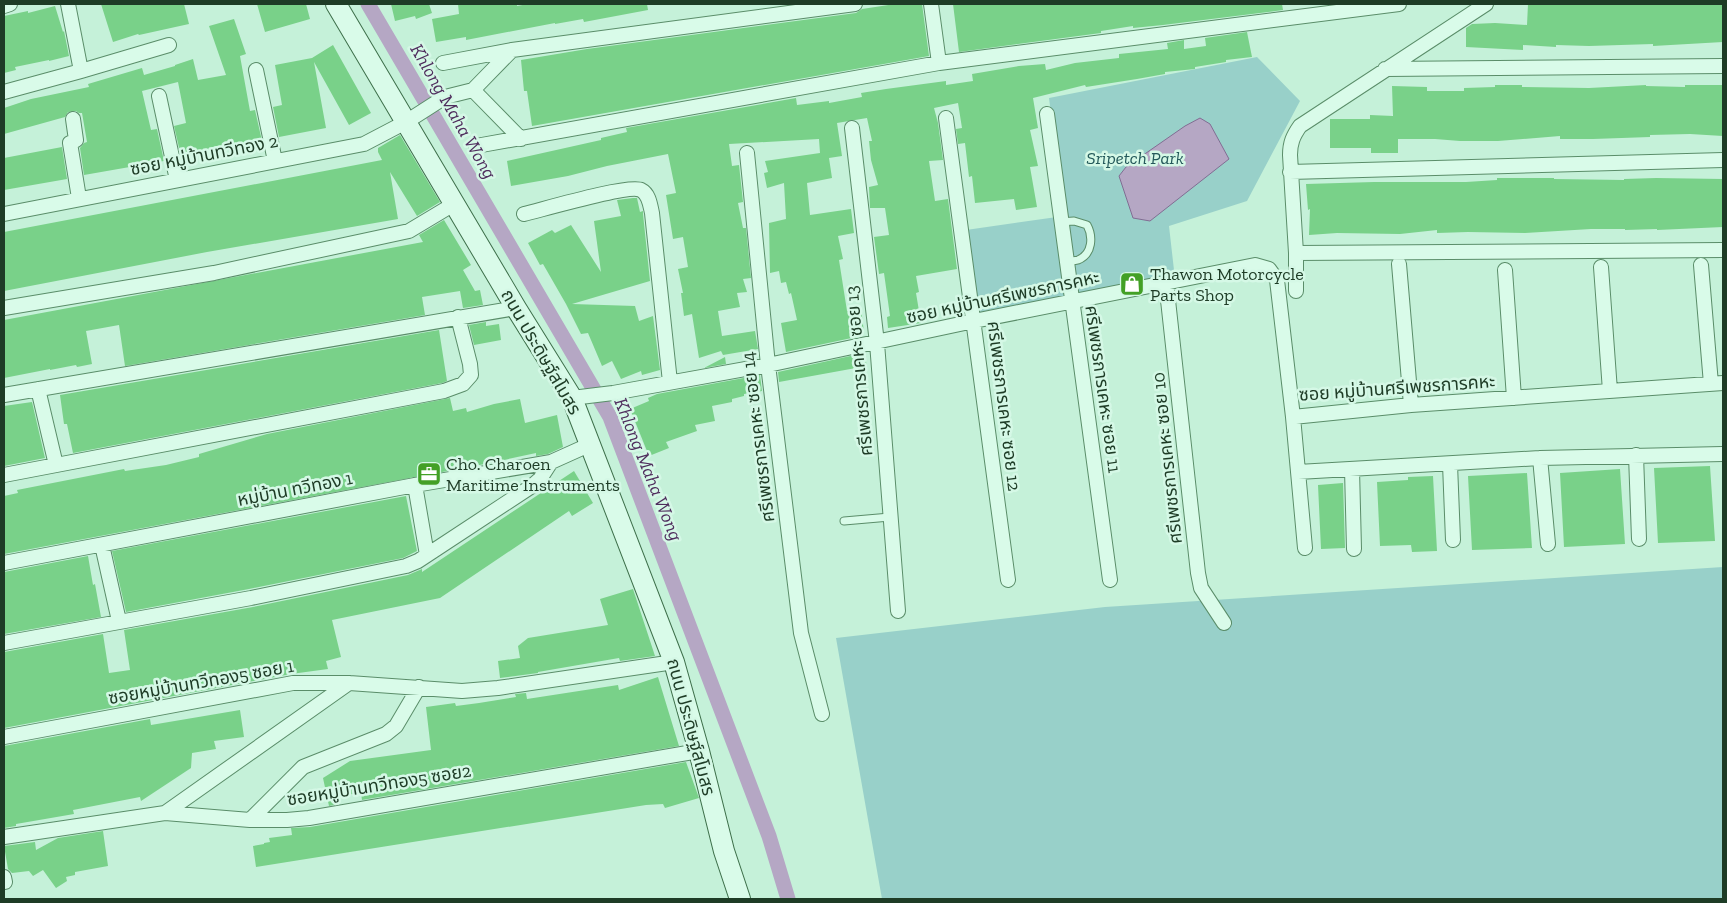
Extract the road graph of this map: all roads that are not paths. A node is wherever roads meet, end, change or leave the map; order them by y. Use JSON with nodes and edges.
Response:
{"nodes":[{"id":1,"x":10,"y":4,"type":"edge"},
{"id":2,"x":68,"y":4,"type":"edge"},
{"id":3,"x":336,"y":4,"type":"edge"},
{"id":4,"x":855,"y":4,"type":"edge"},
{"id":5,"x":931,"y":4,"type":"edge"},
{"id":6,"x":1399,"y":4,"type":"edge"},
{"id":7,"x":1486,"y":4,"type":"edge"},
{"id":8,"x":4,"y":6,"type":"edge"},
{"id":9,"x":169,"y":45,"type":"dead end"},
{"id":10,"x":512,"y":50,"type":"junction"},
{"id":11,"x":443,"y":63,"type":"dead end"},
{"id":12,"x":939,"y":63,"type":"junction"},
{"id":13,"x":1723,"y":66,"type":"edge"},
{"id":14,"x":1385,"y":69,"type":"junction"},
{"id":15,"x":256,"y":70,"type":"dead end"},
{"id":16,"x":81,"y":71,"type":"junction"},
{"id":17,"x":474,"y":90,"type":"junction"},
{"id":18,"x":4,"y":92,"type":"edge"},
{"id":19,"x":159,"y":96,"type":"dead end"},
{"id":20,"x":1047,"y":114,"type":"dead end"},
{"id":21,"x":946,"y":118,"type":"dead end"},
{"id":22,"x":73,"y":119,"type":"dead end"},
{"id":23,"x":410,"y":119,"type":"junction"},
{"id":24,"x":852,"y":128,"type":"dead end"},
{"id":25,"x":520,"y":139,"type":"junction"},
{"id":26,"x":476,"y":146,"type":"dead end"},
{"id":27,"x":747,"y":153,"type":"dead end"},
{"id":28,"x":1723,"y":160,"type":"edge"},
{"id":29,"x":274,"y":161,"type":"junction"},
{"id":30,"x":1290,"y":172,"type":"junction"},
{"id":31,"x":177,"y":180,"type":"junction"},
{"id":32,"x":79,"y":198,"type":"junction"},
{"id":33,"x":454,"y":204,"type":"junction"},
{"id":34,"x":4,"y":214,"type":"edge"},
{"id":35,"x":524,"y":214,"type":"dead end"},
{"id":36,"x":1060,"y":222,"type":"junction"},
{"id":37,"x":1723,"y":250,"type":"edge"},
{"id":38,"x":1296,"y":254,"type":"junction"},
{"id":39,"x":1066,"y":261,"type":"junction"},
{"id":40,"x":1399,"y":264,"type":"dead end"},
{"id":41,"x":1701,"y":265,"type":"dead end"},
{"id":42,"x":1601,"y":267,"type":"dead end"},
{"id":43,"x":1505,"y":270,"type":"dead end"},
{"id":44,"x":1166,"y":282,"type":"junction"},
{"id":45,"x":1296,"y":291,"type":"dead end"},
{"id":46,"x":1072,"y":301,"type":"junction"},
{"id":47,"x":4,"y":308,"type":"edge"},
{"id":48,"x":516,"y":308,"type":"junction"},
{"id":49,"x":458,"y":317,"type":"junction"},
{"id":50,"x":974,"y":321,"type":"junction"},
{"id":51,"x":876,"y":343,"type":"junction"},
{"id":52,"x":768,"y":365,"type":"junction"},
{"id":53,"x":670,"y":382,"type":"junction"},
{"id":54,"x":1717,"y":384,"type":"edge"},
{"id":55,"x":38,"y":389,"type":"junction"},
{"id":56,"x":1610,"y":391,"type":"junction"},
{"id":57,"x":4,"y":395,"type":"edge"},
{"id":58,"x":572,"y":398,"type":"junction"},
{"id":59,"x":1514,"y":398,"type":"junction"},
{"id":60,"x":1411,"y":405,"type":"junction"},
{"id":61,"x":1293,"y":417,"type":"junction"},
{"id":62,"x":590,"y":444,"type":"junction"},
{"id":63,"x":1723,"y":454,"type":"edge"},
{"id":64,"x":1636,"y":455,"type":"junction"},
{"id":65,"x":1540,"y":458,"type":"junction"},
{"id":66,"x":551,"y":462,"type":"junction"},
{"id":67,"x":1450,"y":464,"type":"junction"},
{"id":68,"x":56,"y":465,"type":"junction"},
{"id":69,"x":1352,"y":469,"type":"junction"},
{"id":70,"x":1298,"y":472,"type":"junction"},
{"id":71,"x":4,"y":475,"type":"edge"},
{"id":72,"x":415,"y":485,"type":"junction"},
{"id":73,"x":890,"y":517,"type":"junction"},
{"id":74,"x":844,"y":521,"type":"dead end"},
{"id":75,"x":1639,"y":539,"type":"dead end"},
{"id":76,"x":1453,"y":540,"type":"dead end"},
{"id":77,"x":1548,"y":544,"type":"dead end"},
{"id":78,"x":102,"y":545,"type":"junction"},
{"id":79,"x":1305,"y":548,"type":"dead end"},
{"id":80,"x":1354,"y":549,"type":"dead end"},
{"id":81,"x":427,"y":555,"type":"junction"},
{"id":82,"x":4,"y":563,"type":"edge"},
{"id":83,"x":1008,"y":580,"type":"dead end"},
{"id":84,"x":1110,"y":580,"type":"dead end"},
{"id":85,"x":898,"y":611,"type":"dead end"},
{"id":86,"x":119,"y":621,"type":"junction"},
{"id":87,"x":1224,"y":623,"type":"dead end"},
{"id":88,"x":4,"y":643,"type":"edge"},
{"id":89,"x":674,"y":662,"type":"junction"},
{"id":90,"x":349,"y":682,"type":"junction"},
{"id":91,"x":419,"y":687,"type":"junction"},
{"id":92,"x":822,"y":714,"type":"dead end"},
{"id":93,"x":4,"y":738,"type":"edge"},
{"id":94,"x":699,"y":751,"type":"junction"},
{"id":95,"x":165,"y":812,"type":"junction"},
{"id":96,"x":250,"y":820,"type":"junction"},
{"id":97,"x":4,"y":837,"type":"edge"},
{"id":98,"x":740,"y":899,"type":"edge"}],
"edges":[{"from":1,"to":8,"type":"street"},
{"from":2,"to":16,"type":"street"},
{"from":3,"to":23,"type":"street","name":"ถนน ประดิษฐ์สโมสร"},
{"from":4,"to":10,"type":"street"},
{"from":5,"to":12,"type":"street"},
{"from":6,"to":12,"type":"street"},
{"from":7,"to":14,"type":"street"},
{"from":9,"to":16,"type":"street"},
{"from":10,"to":11,"type":"street"},
{"from":10,"to":17,"type":"street"},
{"from":12,"to":25,"type":"street"},
{"from":13,"to":14,"type":"street"},
{"from":14,"to":30,"type":"street"},
{"from":15,"to":29,"type":"street"},
{"from":16,"to":18,"type":"street"},
{"from":17,"to":23,"type":"street","name":"ซอย หมู่บ้านทวีทอง 2"},
{"from":17,"to":25,"type":"street"},
{"from":19,"to":31,"type":"street"},
{"from":20,"to":36,"type":"street","name":"ศรีเพชรการเคหะ ซอย 11"},
{"from":21,"to":50,"type":"street","name":"ศรีเพชรการเคหะ ซอย 12"},
{"from":22,"to":32,"type":"street"},
{"from":23,"to":29,"type":"street","name":"ซอย หมู่บ้านทวีทอง 2"},
{"from":23,"to":33,"type":"street","name":"ถนน ประดิษฐ์สโมสร"},
{"from":24,"to":51,"type":"street","name":"ศรีเพชรการเคหะ ซอย 13"},
{"from":25,"to":26,"type":"street"},
{"from":27,"to":52,"type":"street","name":"ศรีเพชรการเคหะ ซอย 14"},
{"from":28,"to":30,"type":"street"},
{"from":29,"to":31,"type":"street","name":"ซอย หมู่บ้านทวีทอง 2"},
{"from":30,"to":38,"type":"street"},
{"from":31,"to":32,"type":"street","name":"ซอย หมู่บ้านทวีทอง 2"},
{"from":32,"to":34,"type":"street","name":"ซอย หมู่บ้านทวีทอง 2"},
{"from":33,"to":47,"type":"street"},
{"from":33,"to":48,"type":"street","name":"ถนน ประดิษฐ์สโมสร"},
{"from":35,"to":53,"type":"street"},
{"from":36,"to":39,"type":"street","name":"ศรีเพชรการเคหะ ซอย 11"},
{"from":36,"to":39,"type":"lane"},
{"from":37,"to":38,"type":"street"},
{"from":38,"to":45,"type":"street"},
{"from":39,"to":46,"type":"street","name":"ศรีเพชรการเคหะ ซอย 11"},
{"from":40,"to":60,"type":"street"},
{"from":41,"to":54,"type":"street"},
{"from":42,"to":56,"type":"street"},
{"from":43,"to":59,"type":"street"},
{"from":44,"to":46,"type":"street","name":"ซอย หมู่บ้านศรีเพชรการคหะ"},
{"from":44,"to":61,"type":"street","name":"ซอย หมู่บ้านศรีเพชรการคหะ"},
{"from":44,"to":87,"type":"street","name":"ศรีเพชรการเคหะ ซอย 10"},
{"from":46,"to":50,"type":"street","name":"ซอย หมู่บ้านศรีเพชรการคหะ"},
{"from":46,"to":84,"type":"street","name":"ศรีเพชรการเคหะ ซอย 11"},
{"from":48,"to":49,"type":"street"},
{"from":48,"to":58,"type":"street","name":"ถนน ประดิษฐ์สโมสร"},
{"from":49,"to":55,"type":"street"},
{"from":49,"to":68,"type":"street"},
{"from":50,"to":51,"type":"street","name":"ซอย หมู่บ้านศรีเพชรการคหะ"},
{"from":50,"to":83,"type":"street","name":"ศรีเพชรการเคหะ ซอย 12"},
{"from":51,"to":52,"type":"street","name":"ซอย หมู่บ้านศรีเพชรการคหะ"},
{"from":51,"to":73,"type":"street","name":"ศรีเพชรการเคหะ ซอย 13"},
{"from":52,"to":53,"type":"street","name":"ซอย หมู่บ้านศรีเพชรการคหะ"},
{"from":52,"to":92,"type":"street","name":"ศรีเพชรการเคหะ ซอย 14"},
{"from":53,"to":58,"type":"street","name":"ซอย หมู่บ้านศรีเพชรการคหะ"},
{"from":54,"to":56,"type":"street","name":"ซอย หมู่บ้านศรีเพชรการคหะ"},
{"from":55,"to":57,"type":"street"},
{"from":55,"to":68,"type":"street"},
{"from":56,"to":59,"type":"street","name":"ซอย หมู่บ้านศรีเพชรการคหะ"},
{"from":58,"to":62,"type":"street","name":"ถนน ประดิษฐ์สโมสร"},
{"from":59,"to":60,"type":"street","name":"ซอย หมู่บ้านศรีเพชรการคหะ"},
{"from":60,"to":61,"type":"street","name":"ซอย หมู่บ้านศรีเพชรการคหะ"},
{"from":61,"to":70,"type":"street"},
{"from":62,"to":66,"type":"street","name":"หมู่บ้าน ทวีทอง 1"},
{"from":62,"to":89,"type":"street","name":"ถนน ประดิษฐ์สโมสร"},
{"from":63,"to":64,"type":"street"},
{"from":64,"to":65,"type":"street"},
{"from":64,"to":75,"type":"street"},
{"from":65,"to":67,"type":"street"},
{"from":65,"to":77,"type":"street"},
{"from":66,"to":72,"type":"street","name":"หมู่บ้าน ทวีทอง 1"},
{"from":66,"to":81,"type":"street"},
{"from":67,"to":69,"type":"street"},
{"from":67,"to":76,"type":"street"},
{"from":68,"to":71,"type":"street"},
{"from":69,"to":70,"type":"street"},
{"from":69,"to":80,"type":"street"},
{"from":70,"to":79,"type":"street"},
{"from":72,"to":78,"type":"street","name":"หมู่บ้าน ทวีทอง 1"},
{"from":72,"to":81,"type":"street"},
{"from":73,"to":74,"type":"lane"},
{"from":73,"to":85,"type":"street","name":"ศรีเพชรการเคหะ ซอย 13"},
{"from":78,"to":82,"type":"street","name":"หมู่บ้าน ทวีทอง 1"},
{"from":78,"to":86,"type":"street"},
{"from":81,"to":86,"type":"street"},
{"from":86,"to":88,"type":"street"},
{"from":89,"to":91,"type":"street","name":"ซอยหมู่บ้านทวีทอง5 ซอย 1"},
{"from":89,"to":94,"type":"street","name":"ถนน ประดิษฐ์สโมสร"},
{"from":90,"to":91,"type":"street","name":"ซอยหมู่บ้านทวีทอง5 ซอย 1"},
{"from":90,"to":93,"type":"street","name":"ซอยหมู่บ้านทวีทอง5 ซอย 1"},
{"from":90,"to":95,"type":"street"},
{"from":91,"to":96,"type":"street"},
{"from":94,"to":96,"type":"street","name":"ซอยหมู่บ้านทวีทอง5 ซอย2"},
{"from":94,"to":98,"type":"street","name":"ถนน ประดิษฐ์สโมสร"},
{"from":95,"to":96,"type":"street","name":"ซอยหมู่บ้านทวีทอง5 ซอย2"},
{"from":95,"to":97,"type":"street","name":"ซอยหมู่บ้านทวีทอง5 ซอย2"}]}
